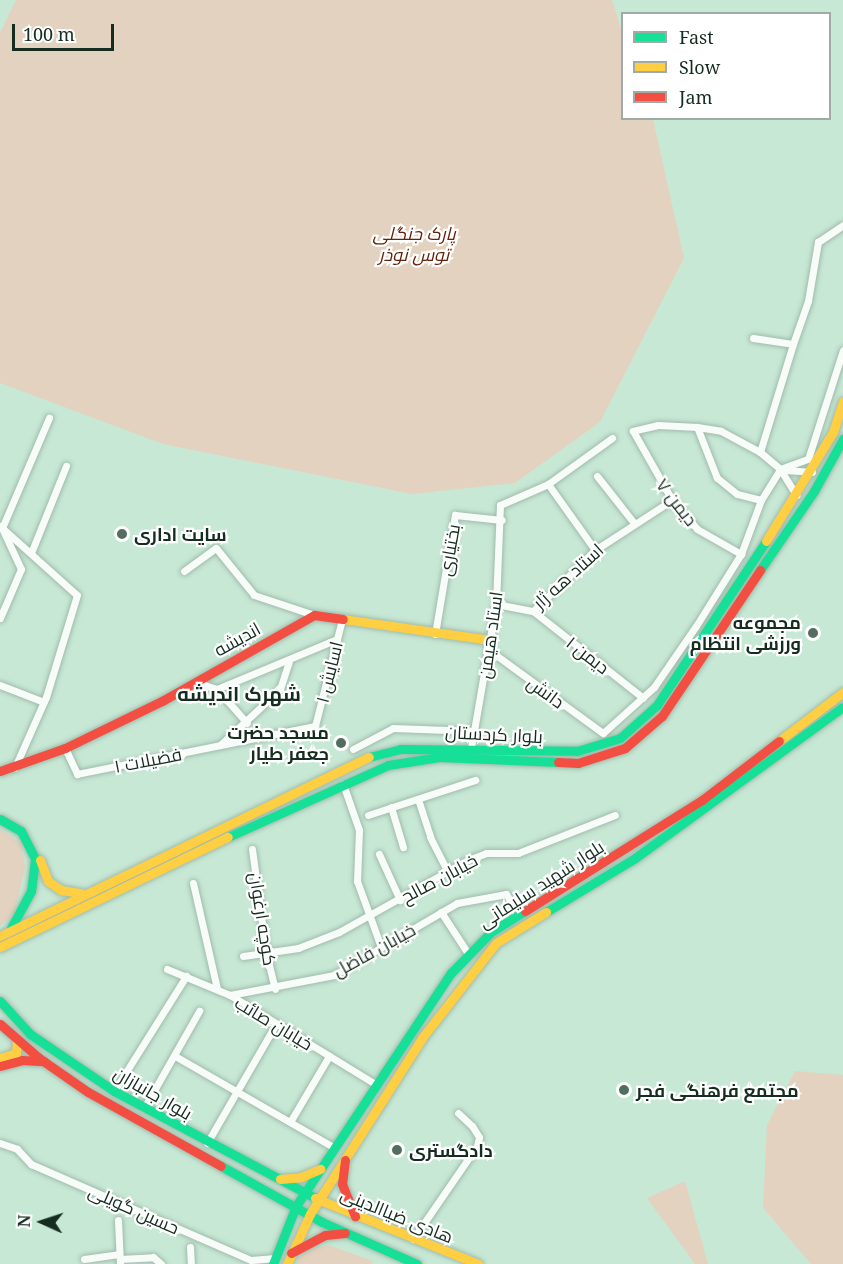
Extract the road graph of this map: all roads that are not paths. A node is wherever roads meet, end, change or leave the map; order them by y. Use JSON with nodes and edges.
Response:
{"nodes":[{"id":1,"x":843,"y":225,"type":"edge"},
{"id":2,"x":753,"y":338,"type":"dead end"},
{"id":3,"x":793,"y":344,"type":"junction"},
{"id":4,"x":843,"y":350,"type":"edge"},
{"id":5,"x":843,"y":402,"type":"edge"},
{"id":6,"x":49,"y":418,"type":"dead end"},
{"id":7,"x":697,"y":427,"type":"junction"},
{"id":8,"x":612,"y":438,"type":"dead end"},
{"id":9,"x":843,"y":439,"type":"edge"},
{"id":10,"x":760,"y":452,"type":"junction"},
{"id":11,"x":66,"y":466,"type":"dead end"},
{"id":12,"x":780,"y":469,"type":"junction"},
{"id":13,"x":812,"y":472,"type":"junction"},
{"id":14,"x":597,"y":476,"type":"dead end"},
{"id":15,"x":548,"y":484,"type":"junction"},
{"id":16,"x":796,"y":495,"type":"junction"},
{"id":17,"x":672,"y":500,"type":"junction"},
{"id":18,"x":761,"y":500,"type":"junction"},
{"id":19,"x":502,"y":520,"type":"junction"},
{"id":20,"x":634,"y":523,"type":"junction"},
{"id":21,"x":1,"y":527,"type":"edge"},
{"id":22,"x":595,"y":550,"type":"junction"},
{"id":23,"x":31,"y":553,"type":"junction"},
{"id":24,"x":741,"y":554,"type":"junction"},
{"id":25,"x":184,"y":571,"type":"dead end"},
{"id":26,"x":496,"y":604,"type":"junction"},
{"id":27,"x":533,"y":611,"type":"junction"},
{"id":28,"x":314,"y":615,"type":"junction"},
{"id":29,"x":0,"y":618,"type":"edge"},
{"id":30,"x":342,"y":619,"type":"junction"},
{"id":31,"x":435,"y":634,"type":"junction"},
{"id":32,"x":337,"y":639,"type":"junction"},
{"id":33,"x":490,"y":640,"type":"junction"},
{"id":34,"x":489,"y":650,"type":"junction"},
{"id":35,"x":289,"y":662,"type":"junction"},
{"id":36,"x":195,"y":682,"type":"junction"},
{"id":37,"x":0,"y":686,"type":"edge"},
{"id":38,"x":218,"y":689,"type":"junction"},
{"id":39,"x":843,"y":692,"type":"edge"},
{"id":40,"x":643,"y":698,"type":"junction"},
{"id":41,"x":44,"y":702,"type":"junction"},
{"id":42,"x":843,"y":707,"type":"edge"},
{"id":43,"x":247,"y":723,"type":"junction"},
{"id":44,"x":315,"y":726,"type":"joint"},
{"id":45,"x":475,"y":731,"type":"junction"},
{"id":46,"x":218,"y":746,"type":"junction"},
{"id":47,"x":65,"y":748,"type":"junction"},
{"id":48,"x":471,"y":748,"type":"junction"},
{"id":49,"x":353,"y":749,"type":"dead end"},
{"id":50,"x":470,"y":759,"type":"junction"},
{"id":51,"x":15,"y":767,"type":"junction"},
{"id":52,"x":742,"y":769,"type":"junction"},
{"id":53,"x":0,"y":770,"type":"edge"},
{"id":54,"x":749,"y":777,"type":"junction"},
{"id":55,"x":475,"y":780,"type":"dead end"},
{"id":56,"x":343,"y":784,"type":"junction"},
{"id":57,"x":418,"y":799,"type":"junction"},
{"id":58,"x":391,"y":807,"type":"junction"},
{"id":59,"x":0,"y":814,"type":"edge"},
{"id":60,"x":368,"y":815,"type":"dead end"},
{"id":61,"x":615,"y":815,"type":"dead end"},
{"id":62,"x":0,"y":819,"type":"edge"},
{"id":63,"x":403,"y":847,"type":"dead end"},
{"id":64,"x":252,"y":849,"type":"dead end"},
{"id":65,"x":379,"y":854,"type":"dead end"},
{"id":66,"x":448,"y":872,"type":"junction"},
{"id":67,"x":112,"y":878,"type":"junction"},
{"id":68,"x":192,"y":883,"type":"dead end"},
{"id":69,"x":564,"y":887,"type":"junction"},
{"id":70,"x":118,"y":889,"type":"junction"},
{"id":71,"x":84,"y":893,"type":"junction"},
{"id":72,"x":549,"y":896,"type":"junction"},
{"id":73,"x":570,"y":897,"type":"junction"},
{"id":74,"x":399,"y":900,"type":"junction"},
{"id":75,"x":511,"y":902,"type":"dead end"},
{"id":76,"x":555,"y":906,"type":"junction"},
{"id":77,"x":441,"y":912,"type":"junction"},
{"id":78,"x":368,"y":916,"type":"junction"},
{"id":79,"x":0,"y":936,"type":"edge"},
{"id":80,"x":0,"y":947,"type":"edge"},
{"id":81,"x":381,"y":947,"type":"junction"},
{"id":82,"x":266,"y":953,"type":"junction"},
{"id":83,"x":469,"y":955,"type":"junction"},
{"id":84,"x":243,"y":956,"type":"dead end"},
{"id":85,"x":168,"y":969,"type":"dead end"},
{"id":86,"x":186,"y":976,"type":"junction"},
{"id":87,"x":275,"y":988,"type":"junction"},
{"id":88,"x":217,"y":989,"type":"junction"},
{"id":89,"x":230,"y":996,"type":"junction"},
{"id":90,"x":0,"y":1001,"type":"edge"},
{"id":91,"x":199,"y":1011,"type":"dead end"},
{"id":92,"x":0,"y":1024,"type":"edge"},
{"id":93,"x":276,"y":1024,"type":"junction"},
{"id":94,"x":17,"y":1040,"type":"junction"},
{"id":95,"x":175,"y":1056,"type":"junction"},
{"id":96,"x":329,"y":1056,"type":"junction"},
{"id":97,"x":0,"y":1058,"type":"edge"},
{"id":98,"x":44,"y":1061,"type":"junction"},
{"id":99,"x":0,"y":1066,"type":"edge"},
{"id":100,"x":377,"y":1085,"type":"junction"},
{"id":101,"x":114,"y":1091,"type":"junction"},
{"id":102,"x":237,"y":1091,"type":"junction"},
{"id":103,"x":144,"y":1108,"type":"junction"},
{"id":104,"x":458,"y":1113,"type":"dead end"},
{"id":105,"x":290,"y":1122,"type":"junction"},
{"id":106,"x":0,"y":1143,"type":"edge"},
{"id":107,"x":207,"y":1143,"type":"junction"},
{"id":108,"x":335,"y":1148,"type":"junction"},
{"id":109,"x":345,"y":1160,"type":"junction"},
{"id":110,"x":320,"y":1169,"type":"junction"},
{"id":111,"x":280,"y":1179,"type":"junction"},
{"id":112,"x":305,"y":1193,"type":"junction"},
{"id":113,"x":319,"y":1201,"type":"junction"},
{"id":114,"x":296,"y":1206,"type":"junction"},
{"id":115,"x":310,"y":1214,"type":"junction"},
{"id":116,"x":355,"y":1216,"type":"junction"},
{"id":117,"x":118,"y":1220,"type":"dead end"},
{"id":118,"x":345,"y":1233,"type":"junction"},
{"id":119,"x":413,"y":1239,"type":"junction"},
{"id":120,"x":190,"y":1246,"type":"dead end"},
{"id":121,"x":291,"y":1253,"type":"junction"},
{"id":122,"x":84,"y":1258,"type":"dead end"},
{"id":123,"x":120,"y":1259,"type":"edge"},
{"id":124,"x":274,"y":1261,"type":"edge"},
{"id":125,"x":161,"y":1264,"type":"edge"},
{"id":126,"x":191,"y":1264,"type":"edge"},
{"id":127,"x":287,"y":1264,"type":"edge"},
{"id":128,"x":417,"y":1264,"type":"edge"},
{"id":129,"x":478,"y":1264,"type":"edge"}],
"edges":[{"from":1,"to":3,"type":"street"},
{"from":2,"to":3,"type":"street"},
{"from":3,"to":10,"type":"street"},
{"from":4,"to":12,"type":"street"},
{"from":5,"to":13,"type":"main road","name":"بلوار کردستان"},
{"from":6,"to":21,"type":"street"},
{"from":7,"to":10,"type":"street"},
{"from":7,"to":17,"type":"street","name":"دیمن ۷"},
{"from":7,"to":18,"type":"street"},
{"from":8,"to":15,"type":"street"},
{"from":9,"to":50,"type":"main road","name":"بلوار کردستان"},
{"from":10,"to":12,"type":"street"},
{"from":11,"to":23,"type":"street"},
{"from":12,"to":13,"type":"street"},
{"from":12,"to":16,"type":"street"},
{"from":12,"to":18,"type":"street"},
{"from":13,"to":16,"type":"main road","name":"بلوار کردستان"},
{"from":14,"to":20,"type":"street"},
{"from":15,"to":19,"type":"street"},
{"from":15,"to":22,"type":"street"},
{"from":16,"to":48,"type":"main road","name":"بلوار کردستان"},
{"from":17,"to":20,"type":"street","name":"استاد هه ژار"},
{"from":17,"to":24,"type":"street","name":"دیمن ۷"},
{"from":18,"to":24,"type":"street"},
{"from":19,"to":26,"type":"street","name":"استاد هیمن"},
{"from":19,"to":31,"type":"street","name":"بختیاری"},
{"from":20,"to":22,"type":"street","name":"استاد هه ژار"},
{"from":21,"to":23,"type":"street"},
{"from":21,"to":29,"type":"street"},
{"from":22,"to":27,"type":"street","name":"استاد هه ژار"},
{"from":23,"to":41,"type":"street"},
{"from":24,"to":40,"type":"street"},
{"from":25,"to":28,"type":"street"},
{"from":26,"to":27,"type":"street","name":"استاد هه ژار"},
{"from":26,"to":33,"type":"street","name":"استاد هیمن"},
{"from":27,"to":40,"type":"street","name":"دیمن ۱"},
{"from":28,"to":30,"type":"main road"},
{"from":28,"to":36,"type":"main road","name":"اندیشه"},
{"from":30,"to":31,"type":"main road"},
{"from":30,"to":32,"type":"street","name":"اسایش ۱"},
{"from":31,"to":33,"type":"main road"},
{"from":32,"to":35,"type":"street"},
{"from":32,"to":44,"type":"street","name":"اسایش ۱"},
{"from":33,"to":34,"type":"street","name":"استاد هیمن"},
{"from":34,"to":40,"type":"street","name":"دانش"},
{"from":34,"to":45,"type":"street","name":"استاد هیمن"},
{"from":35,"to":38,"type":"street"},
{"from":35,"to":43,"type":"street","name":"فضیلات ۱"},
{"from":36,"to":38,"type":"street"},
{"from":36,"to":47,"type":"main road","name":"اندیشه"},
{"from":37,"to":41,"type":"street"},
{"from":38,"to":43,"type":"street"},
{"from":39,"to":52,"type":"main road","name":"بلوار شهید سلیمانی"},
{"from":41,"to":51,"type":"street"},
{"from":42,"to":54,"type":"main road","name":"بلوار شهید سلیمانی"},
{"from":43,"to":46,"type":"street","name":"فضیلات ۱"},
{"from":44,"to":46,"type":"street","name":"فضیلات ۱"},
{"from":45,"to":48,"type":"street","name":"استاد هیمن"},
{"from":45,"to":49,"type":"street"},
{"from":46,"to":47,"type":"street","name":"فضیلات ۱"},
{"from":47,"to":51,"type":"main road","name":"اندیشه"},
{"from":48,"to":50,"type":"main road"},
{"from":48,"to":67,"type":"main road","name":"بلوار کردستان"},
{"from":50,"to":56,"type":"main road","name":"بلوار کردستان"},
{"from":51,"to":53,"type":"main road","name":"اندیشه"},
{"from":52,"to":54,"type":"main road"},
{"from":52,"to":69,"type":"main road","name":"بلوار شهید سلیمانی"},
{"from":54,"to":73,"type":"main road","name":"بلوار شهید سلیمانی"},
{"from":55,"to":57,"type":"street"},
{"from":56,"to":70,"type":"main road","name":"بلوار کردستان"},
{"from":56,"to":78,"type":"street"},
{"from":57,"to":58,"type":"street"},
{"from":57,"to":66,"type":"street"},
{"from":58,"to":60,"type":"street"},
{"from":58,"to":63,"type":"street"},
{"from":59,"to":71,"type":"main road"},
{"from":61,"to":66,"type":"street","name":"خیابان صالح"},
{"from":62,"to":79,"type":"main road","name":"بلوار کردستان"},
{"from":64,"to":82,"type":"street","name":"کوچه ارغوان"},
{"from":65,"to":74,"type":"street"},
{"from":66,"to":74,"type":"street","name":"خیابان صالح"},
{"from":67,"to":70,"type":"main road"},
{"from":67,"to":71,"type":"main road","name":"بلوار کردستان"},
{"from":68,"to":88,"type":"street"},
{"from":69,"to":72,"type":"main road","name":"بلوار شهید سلیمانی"},
{"from":69,"to":73,"type":"main road"},
{"from":70,"to":80,"type":"main road","name":"بلوار کردستان"},
{"from":71,"to":79,"type":"main road","name":"بلوار کردستان"},
{"from":72,"to":76,"type":"main road"},
{"from":72,"to":83,"type":"main road","name":"بلوار شهید سلیمانی"},
{"from":73,"to":76,"type":"main road","name":"بلوار شهید سلیمانی"},
{"from":74,"to":78,"type":"street","name":"خیابان صالح"},
{"from":75,"to":77,"type":"street","name":"خیابان فاضل"},
{"from":76,"to":109,"type":"main road","name":"بلوار شهید سلیمانی"},
{"from":77,"to":81,"type":"street","name":"خیابان فاضل"},
{"from":77,"to":83,"type":"street"},
{"from":78,"to":81,"type":"street"},
{"from":78,"to":82,"type":"street","name":"خیابان صالح"},
{"from":81,"to":87,"type":"street","name":"خیابان فاضل"},
{"from":82,"to":84,"type":"street","name":"خیابان صالح"},
{"from":82,"to":87,"type":"street","name":"کوچه ارغوان"},
{"from":83,"to":100,"type":"main road","name":"بلوار شهید سلیمانی"},
{"from":85,"to":86,"type":"street","name":"خیابان صائب"},
{"from":86,"to":88,"type":"street","name":"خیابان صائب"},
{"from":86,"to":101,"type":"street"},
{"from":87,"to":89,"type":"street","name":"خیابان فاضل"},
{"from":88,"to":89,"type":"street","name":"خیابان صائب"},
{"from":89,"to":93,"type":"street","name":"خیابان صائب"},
{"from":90,"to":101,"type":"main road","name":"بلوار جانبازان"},
{"from":91,"to":95,"type":"street"},
{"from":92,"to":94,"type":"main road","name":"بلوار جانبازان"},
{"from":93,"to":96,"type":"street","name":"خیابان صائب"},
{"from":93,"to":102,"type":"street"},
{"from":94,"to":97,"type":"main road"},
{"from":94,"to":98,"type":"main road","name":"بلوار جانبازان"},
{"from":95,"to":102,"type":"street"},
{"from":95,"to":103,"type":"street"},
{"from":96,"to":100,"type":"street","name":"خیابان صائب"},
{"from":96,"to":105,"type":"street"},
{"from":98,"to":99,"type":"main road"},
{"from":98,"to":114,"type":"main road","name":"بلوار جانبازان"},
{"from":100,"to":108,"type":"main road","name":"بلوار شهید سلیمانی"},
{"from":101,"to":103,"type":"main road","name":"بلوار جانبازان"},
{"from":102,"to":105,"type":"street"},
{"from":102,"to":107,"type":"street"},
{"from":103,"to":107,"type":"main road","name":"بلوار جانبازان"},
{"from":104,"to":119,"type":"street"},
{"from":105,"to":108,"type":"street"},
{"from":106,"to":124,"type":"street","name":"حسین گویلی"},
{"from":107,"to":111,"type":"main road","name":"بلوار جانبازان"},
{"from":108,"to":110,"type":"main road","name":"بلوار شهید سلیمانی"},
{"from":109,"to":113,"type":"main road","name":"بلوار شهید سلیمانی"},
{"from":109,"to":116,"type":"main road"},
{"from":110,"to":111,"type":"main road"},
{"from":110,"to":112,"type":"main road","name":"بلوار شهید سلیمانی"},
{"from":111,"to":112,"type":"main road","name":"بلوار جانبازان"},
{"from":112,"to":113,"type":"main road","name":"هادی ضیاالدینی"},
{"from":112,"to":114,"type":"main road","name":"بلوار شهید سلیمانی"},
{"from":113,"to":115,"type":"main road","name":"بلوار شهید سلیمانی"},
{"from":113,"to":116,"type":"main road","name":"هادی ضیاالدینی"},
{"from":114,"to":115,"type":"main road","name":"هادی ضیاالدینی"},
{"from":114,"to":124,"type":"main road","name":"بلوار شهید سلیمانی"},
{"from":115,"to":118,"type":"main road","name":"هادی ضیاالدینی"},
{"from":115,"to":121,"type":"main road","name":"بلوار شهید سلیمانی"},
{"from":116,"to":119,"type":"main road","name":"هادی ضیاالدینی"},
{"from":117,"to":123,"type":"street"},
{"from":118,"to":121,"type":"main road"},
{"from":118,"to":128,"type":"main road","name":"هادی ضیاالدینی"},
{"from":119,"to":129,"type":"main road","name":"هادی ضیاالدینی"},
{"from":120,"to":126,"type":"street"},
{"from":121,"to":127,"type":"main road","name":"بلوار شهید سلیمانی"},
{"from":122,"to":123,"type":"street"},
{"from":123,"to":125,"type":"street"}]}
